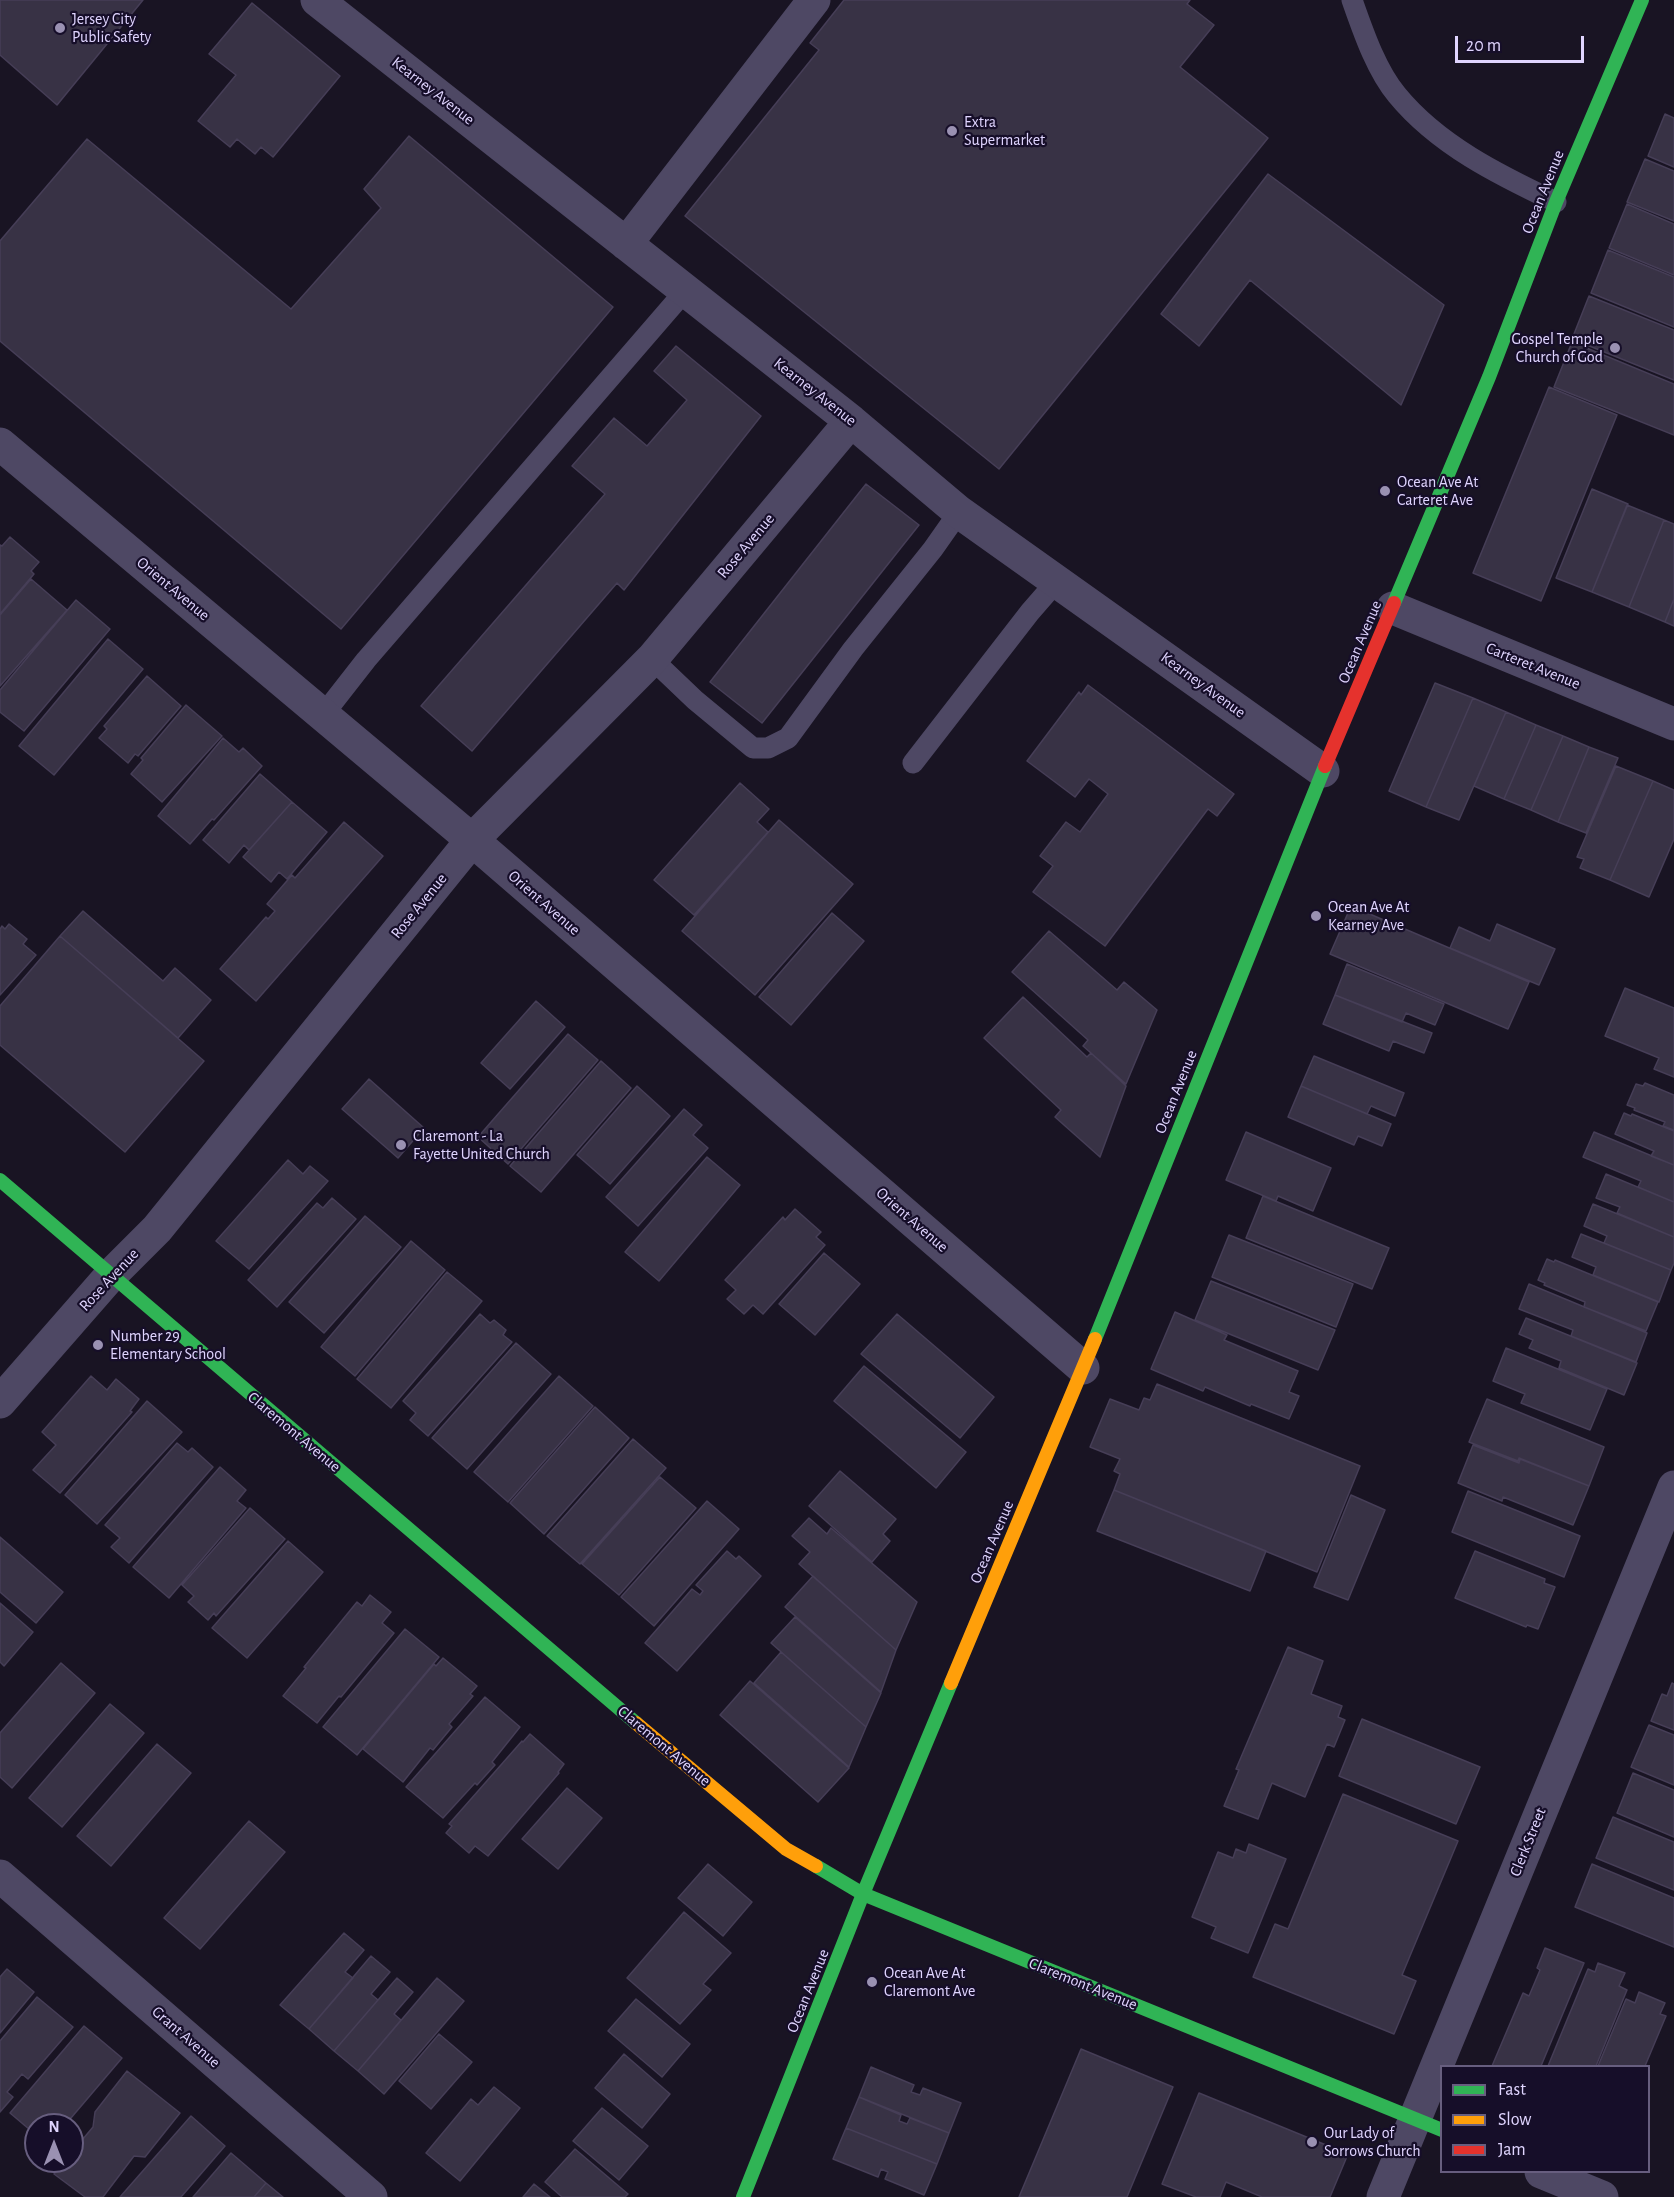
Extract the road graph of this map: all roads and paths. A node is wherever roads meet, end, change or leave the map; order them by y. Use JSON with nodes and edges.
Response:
{"nodes":[{"id":1,"x":317,"y":0,"type":"edge"},
{"id":2,"x":814,"y":0,"type":"edge"},
{"id":3,"x":1352,"y":0,"type":"edge"},
{"id":4,"x":1642,"y":0,"type":"edge"},
{"id":5,"x":1556,"y":202,"type":"junction"},
{"id":6,"x":626,"y":244,"type":"junction"},
{"id":7,"x":685,"y":291,"type":"junction"},
{"id":8,"x":851,"y":421,"type":"junction"},
{"id":9,"x":0,"y":444,"type":"edge"},
{"id":10,"x":959,"y":512,"type":"junction"},
{"id":11,"x":1057,"y":580,"type":"junction"},
{"id":12,"x":1393,"y":608,"type":"junction"},
{"id":13,"x":652,"y":659,"type":"junction"},
{"id":14,"x":323,"y":715,"type":"junction"},
{"id":15,"x":1674,"y":724,"type":"edge"},
{"id":16,"x":913,"y":764,"type":"dead end"},
{"id":17,"x":1323,"y":771,"type":"junction"},
{"id":18,"x":472,"y":840,"type":"junction"},
{"id":19,"x":0,"y":1180,"type":"edge"},
{"id":20,"x":111,"y":1275,"type":"junction"},
{"id":21,"x":1083,"y":1368,"type":"junction"},
{"id":22,"x":0,"y":1402,"type":"edge"},
{"id":23,"x":1674,"y":1487,"type":"edge"},
{"id":24,"x":0,"y":1876,"type":"edge"},
{"id":25,"x":863,"y":1894,"type":"junction"},
{"id":26,"x":1451,"y":2065,"type":"edge"},
{"id":27,"x":1440,"y":2094,"type":"edge"},
{"id":28,"x":1428,"y":2125,"type":"edge"},
{"id":29,"x":1543,"y":2173,"type":"edge"},
{"id":30,"x":371,"y":2197,"type":"edge"},
{"id":31,"x":743,"y":2197,"type":"edge"},
{"id":32,"x":1383,"y":2197,"type":"edge"},
{"id":33,"x":1602,"y":2197,"type":"edge"}],
"edges":[{"from":1,"to":6,"type":"street","name":"Kearney Avenue"},
{"from":2,"to":6,"type":"street"},
{"from":3,"to":5,"type":"lane"},
{"from":4,"to":5,"type":"street","name":"Ocean Avenue"},
{"from":5,"to":12,"type":"street","name":"Ocean Avenue"},
{"from":6,"to":7,"type":"street","name":"Kearney Avenue"},
{"from":7,"to":8,"type":"street","name":"Kearney Avenue"},
{"from":7,"to":14,"type":"lane"},
{"from":8,"to":10,"type":"street","name":"Kearney Avenue"},
{"from":8,"to":13,"type":"street","name":"Rose Avenue"},
{"from":9,"to":14,"type":"street","name":"Orient Avenue"},
{"from":10,"to":11,"type":"street","name":"Kearney Avenue"},
{"from":10,"to":13,"type":"lane"},
{"from":11,"to":16,"type":"lane"},
{"from":11,"to":17,"type":"street","name":"Kearney Avenue"},
{"from":12,"to":15,"type":"street","name":"Carteret Avenue"},
{"from":12,"to":17,"type":"street","name":"Ocean Avenue"},
{"from":13,"to":18,"type":"street","name":"Rose Avenue"},
{"from":14,"to":18,"type":"street","name":"Orient Avenue"},
{"from":17,"to":21,"type":"street","name":"Ocean Avenue"},
{"from":18,"to":20,"type":"street","name":"Rose Avenue"},
{"from":18,"to":21,"type":"street","name":"Orient Avenue"},
{"from":19,"to":20,"type":"street","name":"Claremont Avenue"},
{"from":20,"to":22,"type":"street","name":"Rose Avenue"},
{"from":20,"to":25,"type":"street","name":"Claremont Avenue"},
{"from":21,"to":25,"type":"street","name":"Ocean Avenue"},
{"from":23,"to":26,"type":"street","name":"Clerk Street"},
{"from":24,"to":30,"type":"street","name":"Grant Avenue"},
{"from":25,"to":28,"type":"street","name":"Claremont Avenue"},
{"from":25,"to":31,"type":"street","name":"Ocean Avenue"},
{"from":27,"to":28,"type":"street","name":"Clerk Street"},
{"from":28,"to":32,"type":"street","name":"Clerk Street"},
{"from":29,"to":33,"type":"street"}]}
